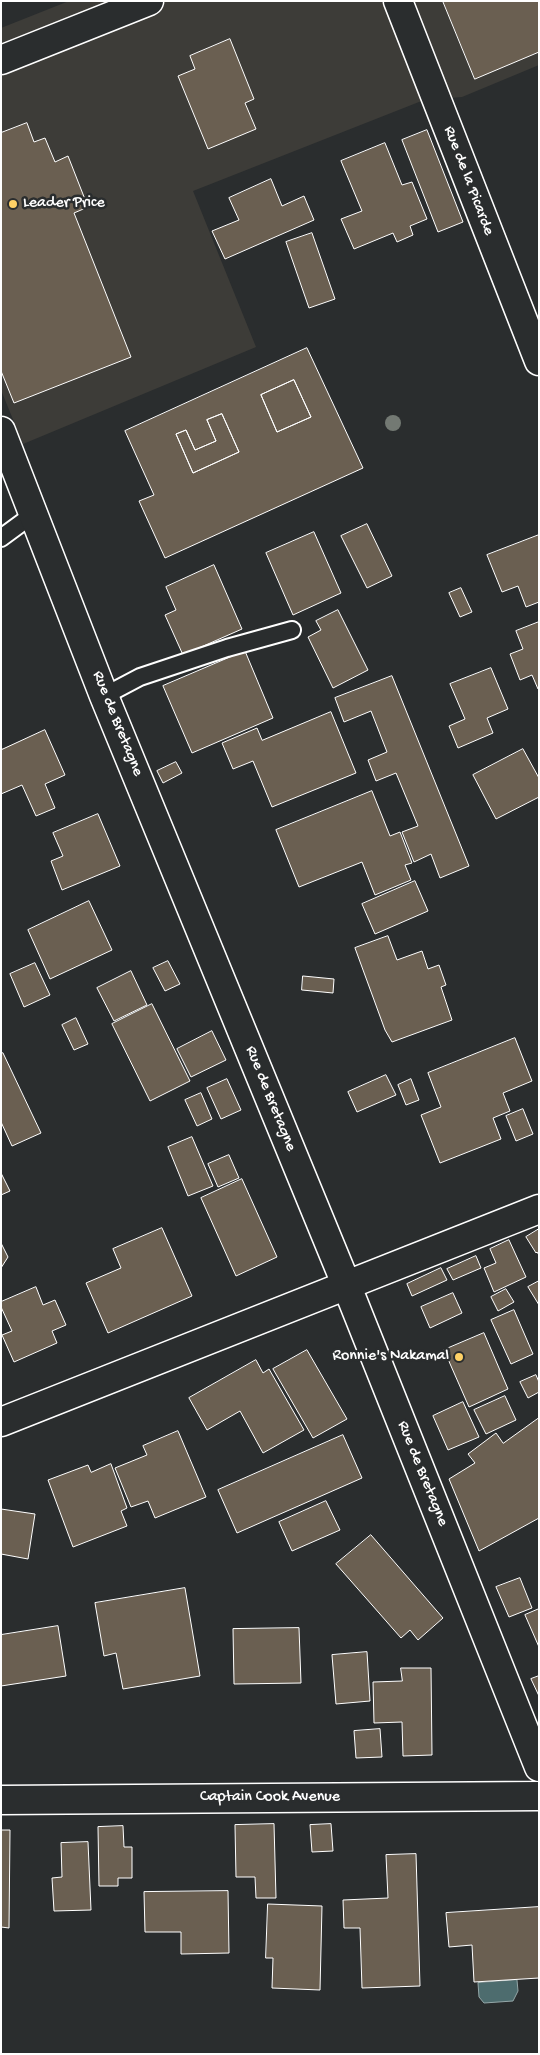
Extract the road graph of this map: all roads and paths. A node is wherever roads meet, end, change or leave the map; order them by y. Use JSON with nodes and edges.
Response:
{"nodes":[{"id":1,"x":150,"y":1,"type":"edge"},
{"id":2,"x":398,"y":1,"type":"edge"},
{"id":3,"x":1,"y":60,"type":"edge"},
{"id":4,"x":539,"y":360,"type":"edge"},
{"id":5,"x":1,"y":431,"type":"edge"},
{"id":6,"x":35,"y":513,"type":"junction"},
{"id":7,"x":1,"y":538,"type":"edge"},
{"id":8,"x":292,"y":630,"type":"dead end"},
{"id":9,"x":104,"y":696,"type":"junction"},
{"id":10,"x":539,"y":1209,"type":"edge"},
{"id":11,"x":346,"y":1284,"type":"junction"},
{"id":12,"x":1,"y":1422,"type":"edge"},
{"id":13,"x":539,"y":1767,"type":"edge"},
{"id":14,"x":539,"y":1796,"type":"edge"},
{"id":15,"x":1,"y":1800,"type":"edge"}],
"edges":[{"from":1,"to":3,"type":"street"},
{"from":2,"to":4,"type":"street","name":"Rue de la Picarde"},
{"from":5,"to":6,"type":"street","name":"Rue de Bretagne"},
{"from":6,"to":7,"type":"lane"},
{"from":6,"to":9,"type":"street","name":"Rue de Bretagne"},
{"from":8,"to":9,"type":"lane"},
{"from":9,"to":11,"type":"street","name":"Rue de Bretagne"},
{"from":10,"to":11,"type":"street"},
{"from":11,"to":12,"type":"street"},
{"from":11,"to":13,"type":"street","name":"Rue de Bretagne"},
{"from":14,"to":15,"type":"street","name":"Captain Cook Avenue"}]}
